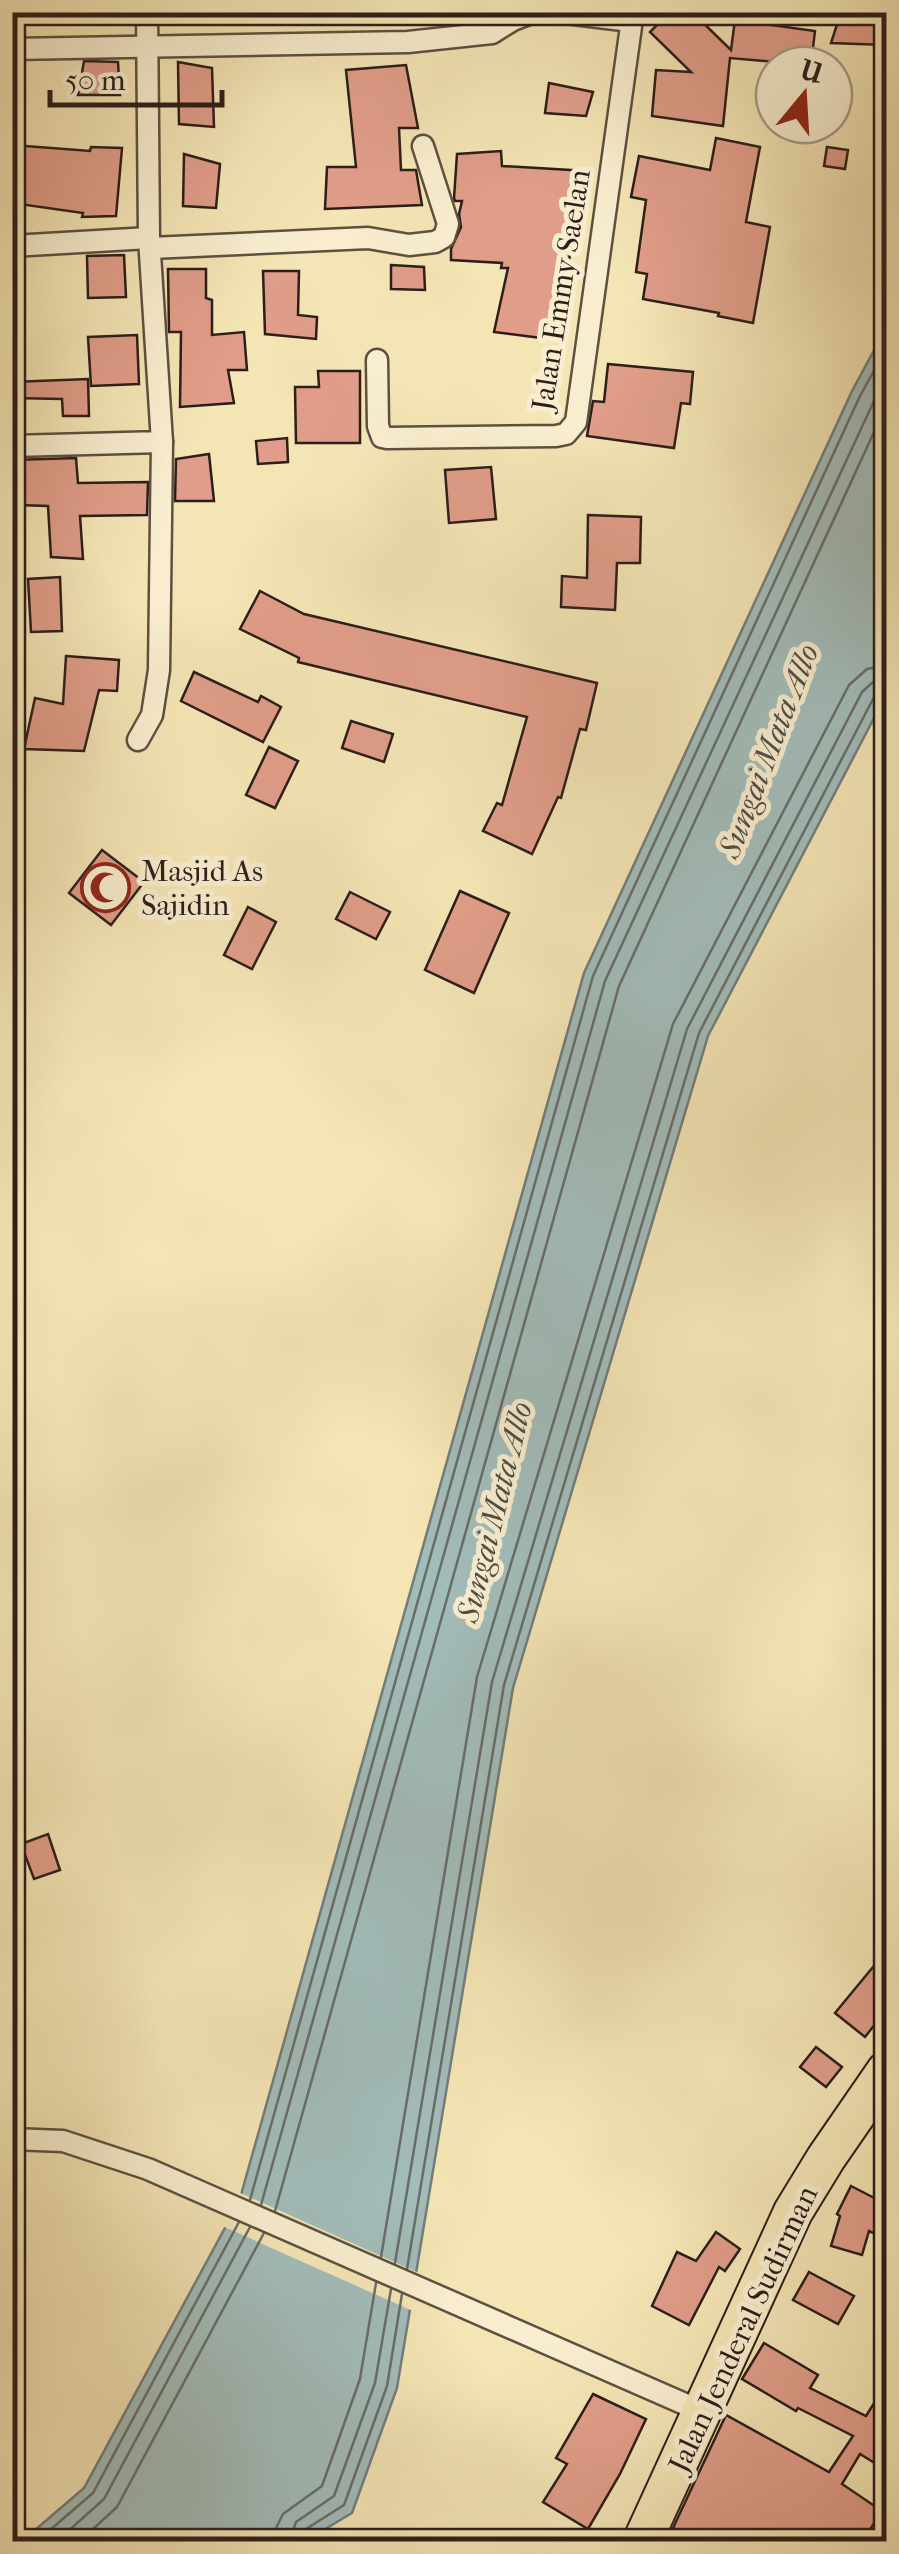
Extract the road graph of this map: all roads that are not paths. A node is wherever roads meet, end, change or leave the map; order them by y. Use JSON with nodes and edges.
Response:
{"nodes":[{"id":1,"x":147,"y":12,"type":"edge"},
{"id":2,"x":534,"y":12,"type":"edge"},
{"id":3,"x":556,"y":12,"type":"edge"},
{"id":4,"x":632,"y":17,"type":"edge"},
{"id":5,"x":146,"y":47,"type":"junction"},
{"id":6,"x":12,"y":49,"type":"edge"},
{"id":7,"x":423,"y":146,"type":"dead end"},
{"id":8,"x":150,"y":243,"type":"junction"},
{"id":9,"x":12,"y":246,"type":"edge"},
{"id":10,"x":377,"y":360,"type":"dead end"},
{"id":11,"x":162,"y":442,"type":"junction"},
{"id":12,"x":12,"y":446,"type":"edge"},
{"id":13,"x":138,"y":740,"type":"dead end"},
{"id":14,"x":886,"y":2072,"type":"edge"},
{"id":15,"x":12,"y":2140,"type":"edge"},
{"id":16,"x":704,"y":2412,"type":"junction"},
{"id":17,"x":649,"y":2539,"type":"edge"}],
"edges":[{"from":1,"to":5,"type":"street"},
{"from":2,"to":5,"type":"street"},
{"from":3,"to":4,"type":"street"},
{"from":4,"to":10,"type":"street","name":"Jalan Emmy Saelan"},
{"from":5,"to":6,"type":"street"},
{"from":5,"to":8,"type":"street"},
{"from":7,"to":8,"type":"street"},
{"from":8,"to":9,"type":"street"},
{"from":8,"to":11,"type":"street"},
{"from":11,"to":12,"type":"street"},
{"from":11,"to":13,"type":"street"},
{"from":14,"to":16,"type":"highway","name":"Jalan Jenderal Sudirman"},
{"from":15,"to":16,"type":"street"},
{"from":16,"to":17,"type":"highway","name":"Jalan Jenderal Sudirman"}]}
